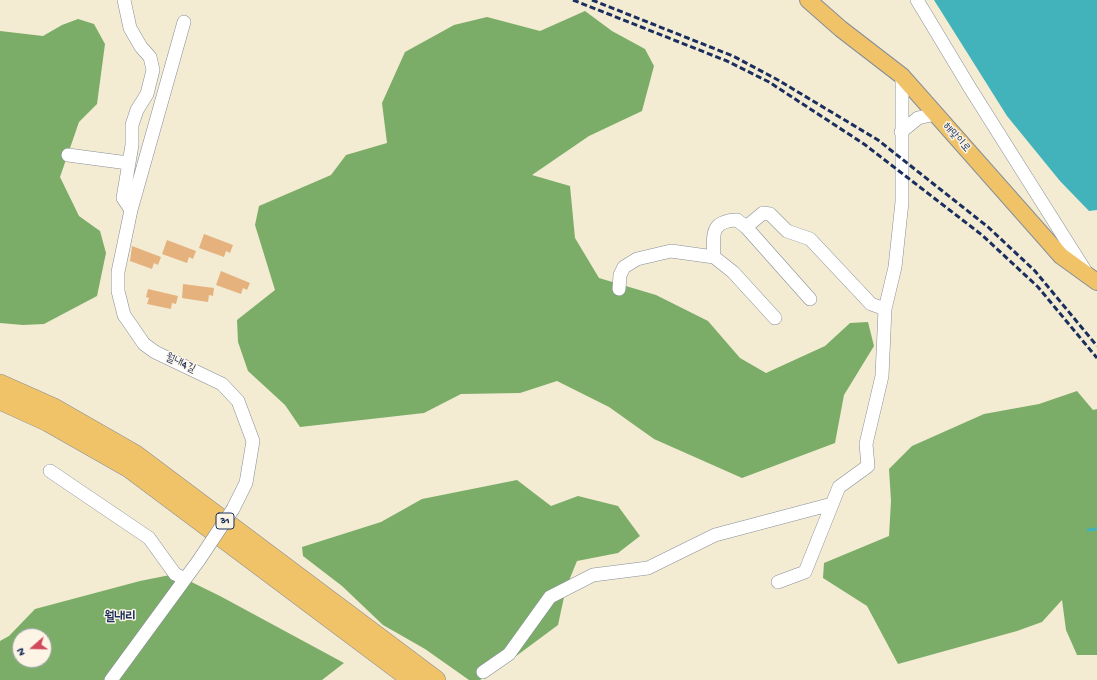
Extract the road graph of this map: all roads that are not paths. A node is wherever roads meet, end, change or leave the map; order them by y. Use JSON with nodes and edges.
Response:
{"nodes":[{"id":1,"x":124,"y":0,"type":"edge"},
{"id":2,"x":808,"y":0,"type":"edge"},
{"id":3,"x":917,"y":0,"type":"edge"},
{"id":4,"x":184,"y":22,"type":"dead end"},
{"id":5,"x":902,"y":76,"type":"junction"},
{"id":6,"x":935,"y":114,"type":"junction"},
{"id":7,"x":901,"y":132,"type":"junction"},
{"id":8,"x":68,"y":155,"type":"dead end"},
{"id":9,"x":128,"y":163,"type":"junction"},
{"id":10,"x":132,"y":210,"type":"junction"},
{"id":11,"x":746,"y":227,"type":"junction"},
{"id":12,"x":714,"y":257,"type":"junction"},
{"id":13,"x":1092,"y":279,"type":"edge"},
{"id":14,"x":619,"y":289,"type":"dead end"},
{"id":15,"x":810,"y":299,"type":"dead end"},
{"id":16,"x":885,"y":309,"type":"junction"},
{"id":17,"x":775,"y":318,"type":"dead end"},
{"id":18,"x":0,"y":384,"type":"edge"},
{"id":19,"x":0,"y":400,"type":"edge"},
{"id":20,"x":50,"y":471,"type":"dead end"},
{"id":21,"x":832,"y":504,"type":"junction"},
{"id":22,"x":185,"y":579,"type":"junction"},
{"id":23,"x":778,"y":582,"type":"dead end"},
{"id":24,"x":483,"y":672,"type":"dead end"},
{"id":25,"x":111,"y":680,"type":"edge"},
{"id":26,"x":412,"y":680,"type":"edge"},
{"id":27,"x":436,"y":680,"type":"edge"}],
"edges":[{"from":1,"to":9,"type":"street"},
{"from":2,"to":5,"type":"main road","name":"해맞이로"},
{"from":3,"to":13,"type":"street"},
{"from":4,"to":10,"type":"street","name":"월내4길"},
{"from":5,"to":6,"type":"main road","name":"해맞이로"},
{"from":5,"to":7,"type":"street"},
{"from":6,"to":7,"type":"street"},
{"from":6,"to":13,"type":"main road","name":"해맞이로"},
{"from":7,"to":16,"type":"street"},
{"from":8,"to":9,"type":"street"},
{"from":9,"to":10,"type":"street"},
{"from":10,"to":22,"type":"street","name":"월내4길","bridge":true},
{"from":11,"to":12,"type":"street"},
{"from":11,"to":15,"type":"street"},
{"from":11,"to":16,"type":"street"},
{"from":12,"to":14,"type":"street"},
{"from":12,"to":17,"type":"street"},
{"from":16,"to":21,"type":"street"},
{"from":18,"to":27,"type":"highway","number":"31"},
{"from":19,"to":26,"type":"highway","number":"31"},
{"from":20,"to":22,"type":"street"},
{"from":21,"to":23,"type":"street"},
{"from":21,"to":24,"type":"street"},
{"from":22,"to":25,"type":"street"}]}
